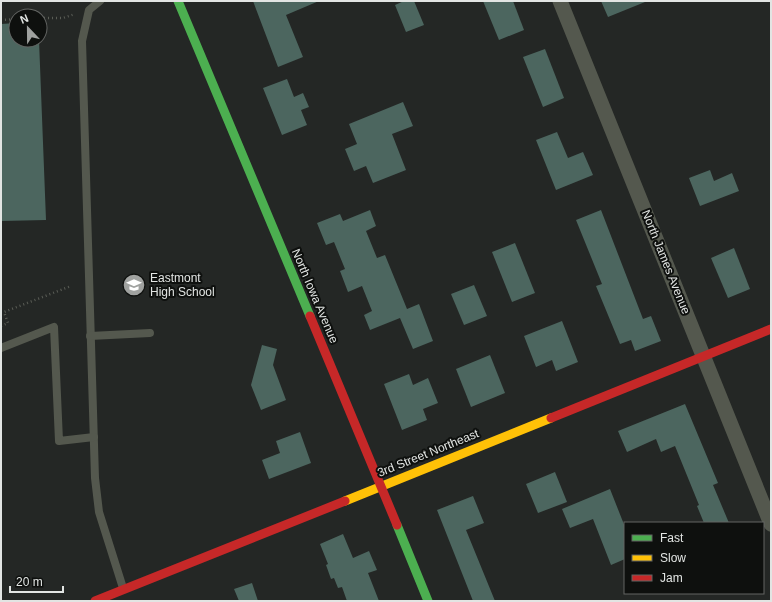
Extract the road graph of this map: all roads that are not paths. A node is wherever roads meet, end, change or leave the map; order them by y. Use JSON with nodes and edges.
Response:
{"nodes":[{"id":1,"x":100,"y":1,"type":"edge"},
{"id":2,"x":178,"y":1,"type":"edge"},
{"id":3,"x":560,"y":1,"type":"edge"},
{"id":4,"x":771,"y":329,"type":"edge"},
{"id":5,"x":150,"y":333,"type":"dead end"},
{"id":6,"x":90,"y":336,"type":"junction"},
{"id":7,"x":1,"y":348,"type":"edge"},
{"id":8,"x":703,"y":356,"type":"junction"},
{"id":9,"x":94,"y":436,"type":"junction"},
{"id":10,"x":382,"y":485,"type":"junction"},
{"id":11,"x":771,"y":524,"type":"edge"},
{"id":12,"x":123,"y":590,"type":"junction"},
{"id":13,"x":95,"y":601,"type":"edge"},
{"id":14,"x":128,"y":601,"type":"edge"},
{"id":15,"x":428,"y":601,"type":"edge"}],
"edges":[{"from":1,"to":6,"type":"lane"},
{"from":2,"to":10,"type":"street","name":"North Iowa Avenue"},
{"from":3,"to":8,"type":"street","name":"North James Avenue"},
{"from":4,"to":8,"type":"street","name":"3rd Street Northeast"},
{"from":5,"to":6,"type":"lane"},
{"from":6,"to":9,"type":"lane"},
{"from":7,"to":9,"type":"lane"},
{"from":8,"to":10,"type":"street","name":"3rd Street Northeast"},
{"from":8,"to":11,"type":"street","name":"North James Avenue"},
{"from":9,"to":12,"type":"lane"},
{"from":10,"to":12,"type":"street","name":"3rd Street Northeast"},
{"from":10,"to":15,"type":"street","name":"North Iowa Avenue"},
{"from":12,"to":13,"type":"street","name":"3rd Street Northeast"},
{"from":12,"to":14,"type":"street"}]}
